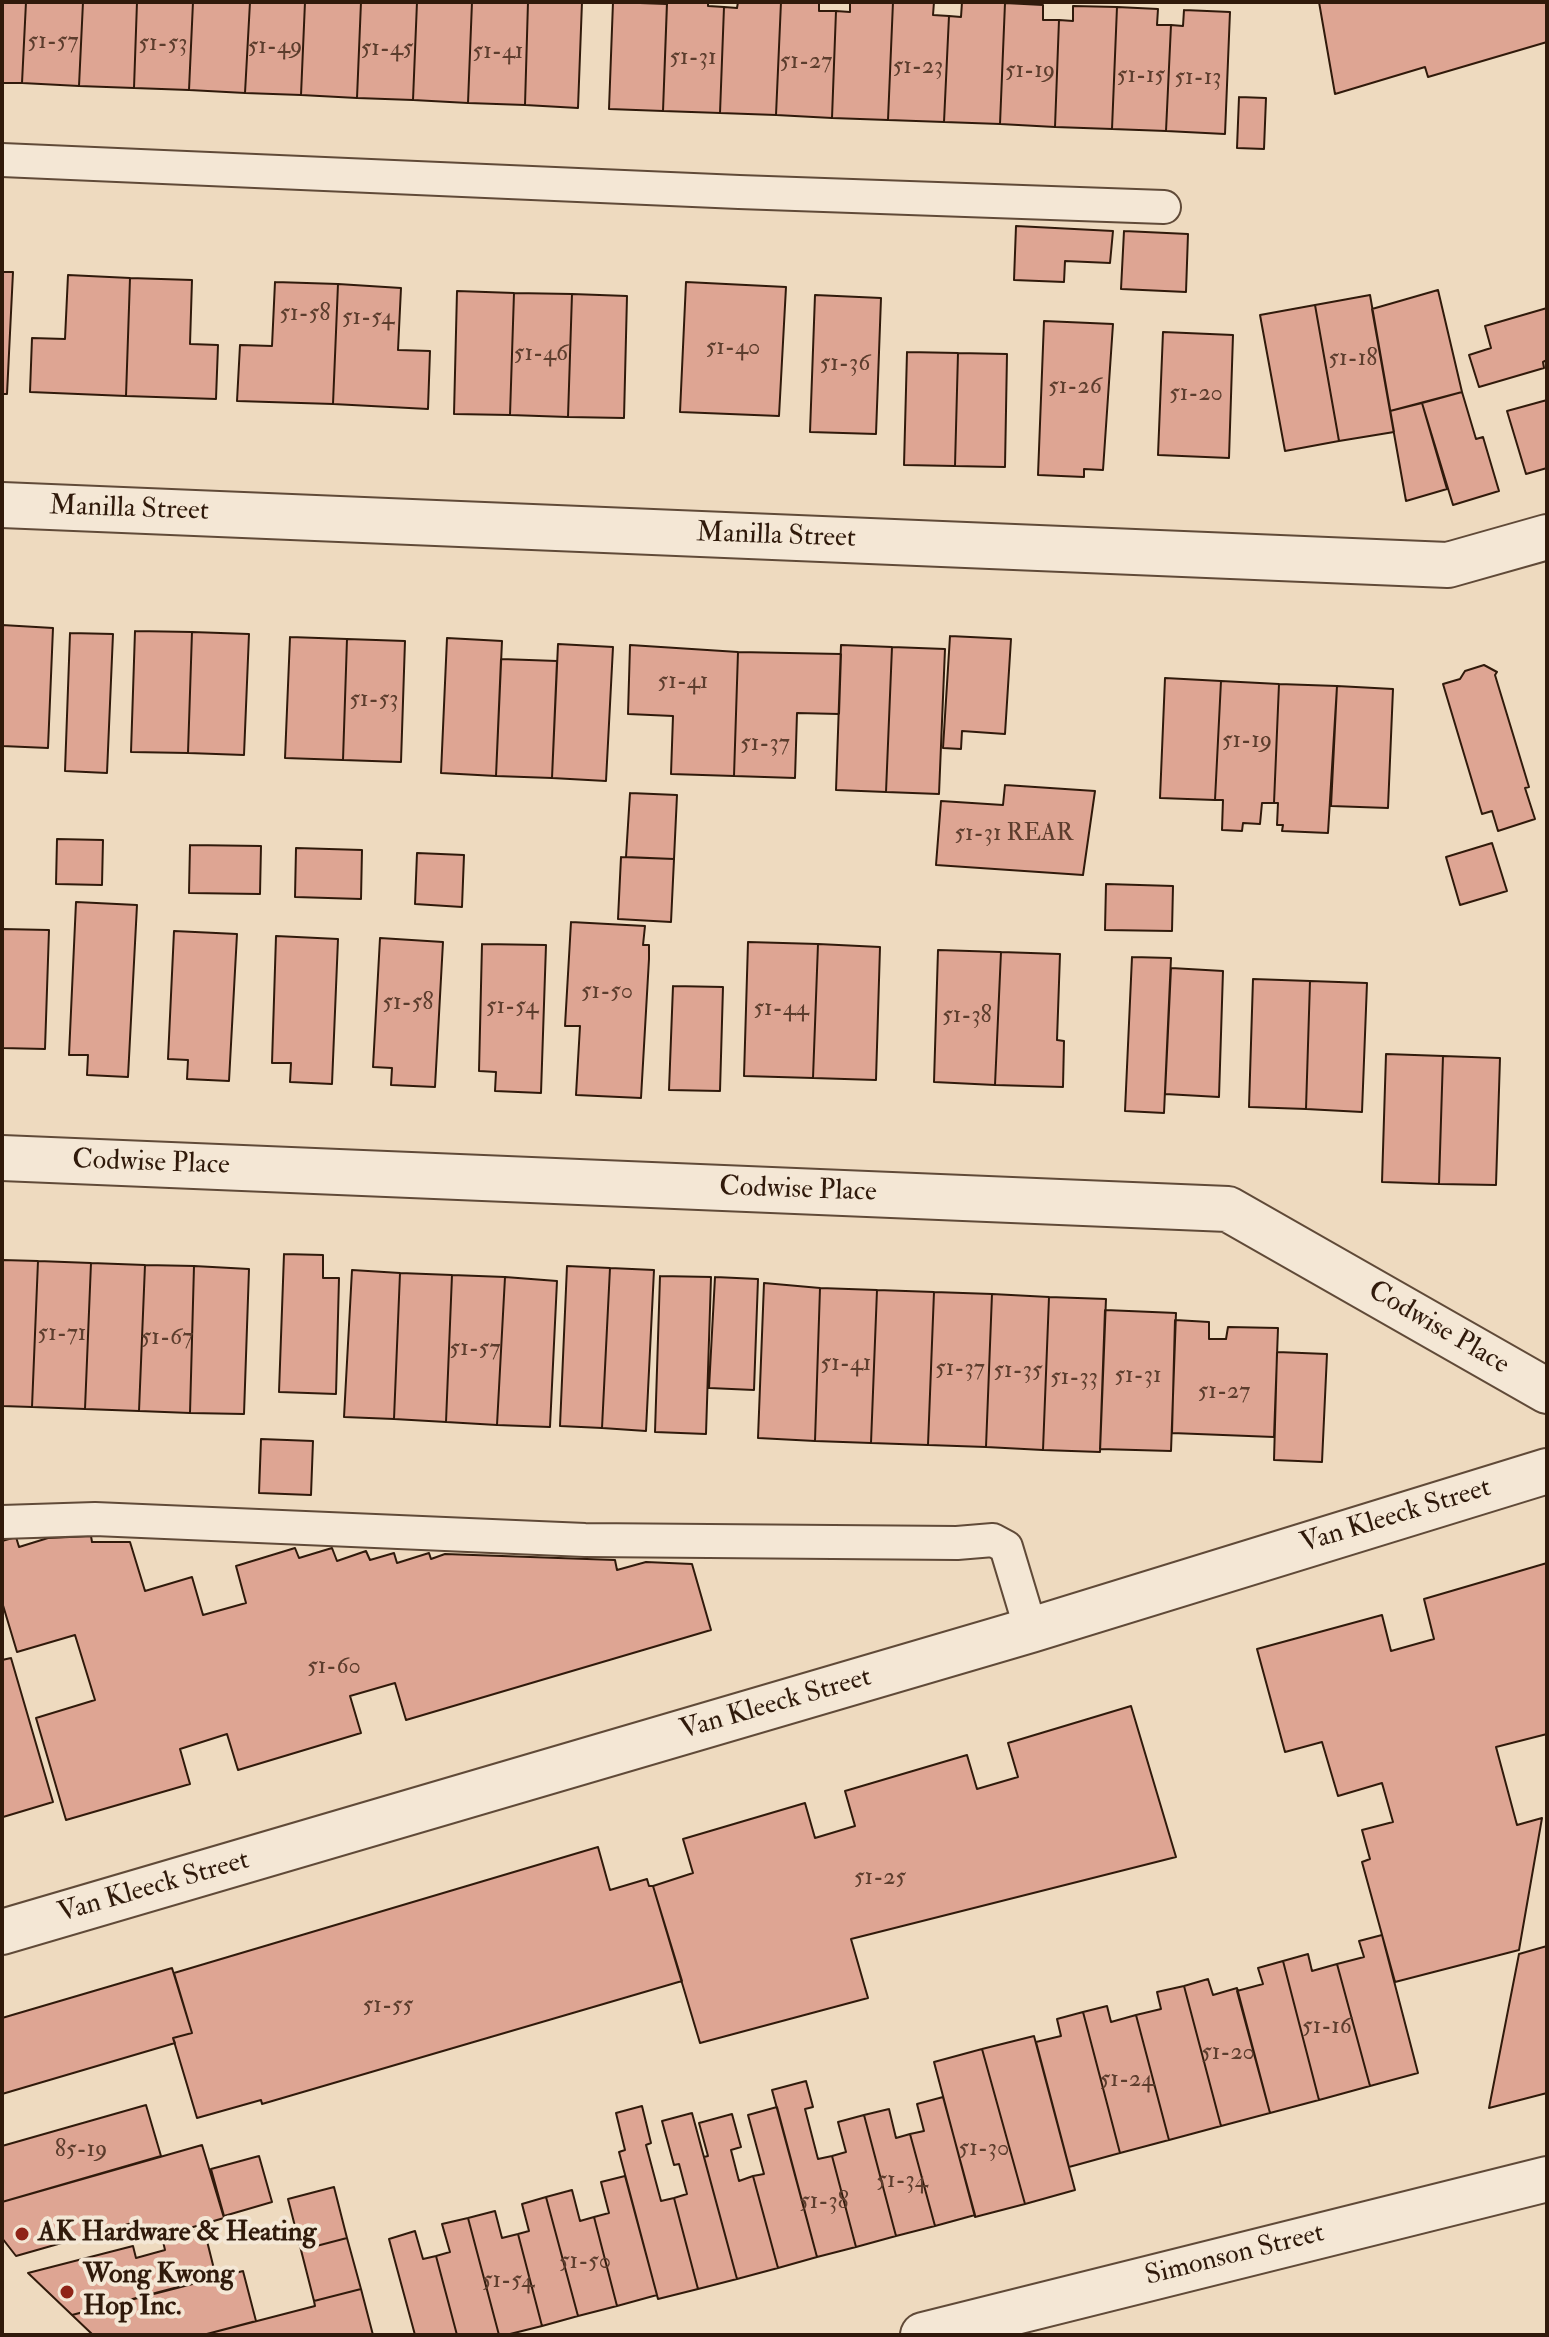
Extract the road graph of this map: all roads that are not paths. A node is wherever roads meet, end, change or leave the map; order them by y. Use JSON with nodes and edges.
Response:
{"nodes":[{"id":1,"x":2,"y":160,"type":"edge"},
{"id":2,"x":1164,"y":207,"type":"dead end"},
{"id":3,"x":2,"y":505,"type":"edge"},
{"id":4,"x":1547,"y":537,"type":"edge"},
{"id":5,"x":2,"y":1158,"type":"edge"},
{"id":6,"x":1547,"y":1391,"type":"edge"},
{"id":7,"x":1547,"y":1471,"type":"edge"},
{"id":8,"x":2,"y":1522,"type":"edge"},
{"id":9,"x":1031,"y":1630,"type":"junction"},
{"id":10,"x":2,"y":1932,"type":"edge"},
{"id":11,"x":1547,"y":2179,"type":"edge"},
{"id":12,"x":923,"y":2335,"type":"edge"}],
"edges":[{"from":1,"to":2,"type":"lane"},
{"from":3,"to":4,"type":"street","name":"Manilla Street"},
{"from":5,"to":6,"type":"street","name":"Codwise Place"},
{"from":7,"to":9,"type":"street","name":"Van Kleeck Street"},
{"from":8,"to":9,"type":"lane"},
{"from":9,"to":10,"type":"street","name":"Van Kleeck Street"},
{"from":11,"to":12,"type":"street","name":"Simonson Street"}]}
